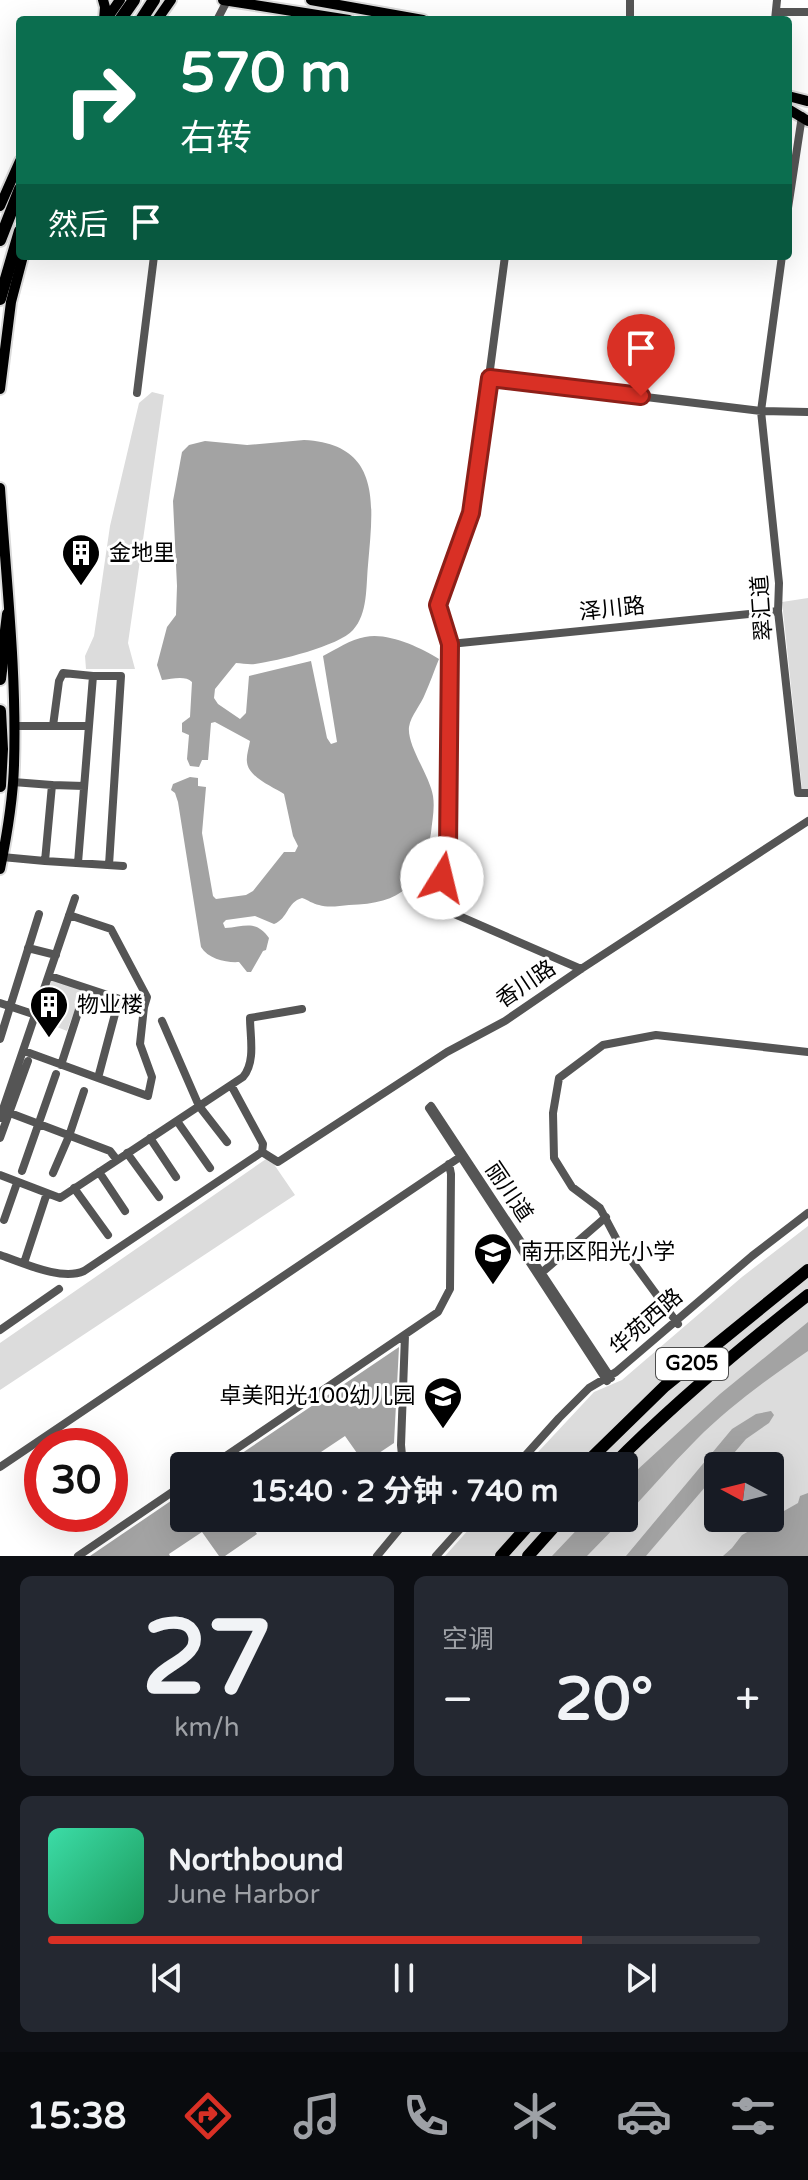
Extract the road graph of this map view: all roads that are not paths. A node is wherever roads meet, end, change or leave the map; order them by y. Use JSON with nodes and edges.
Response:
{"nodes":[{"id":1,"x":225,"y":0,"type":"edge"},
{"id":2,"x":311,"y":0,"type":"edge"},
{"id":3,"x":777,"y":0,"type":"edge"},
{"id":4,"x":808,"y":12,"type":"edge"},
{"id":5,"x":324,"y":16,"type":"edge"},
{"id":6,"x":401,"y":16,"type":"edge"},
{"id":7,"x":775,"y":16,"type":"edge"},
{"id":8,"x":805,"y":119,"type":"edge"},
{"id":9,"x":16,"y":170,"type":"edge"},
{"id":10,"x":792,"y":187,"type":"edge"},
{"id":11,"x":16,"y":199,"type":"edge"},
{"id":12,"x":0,"y":206,"type":"edge"},
{"id":13,"x":0,"y":240,"type":"edge"},
{"id":14,"x":16,"y":246,"type":"edge"},
{"id":15,"x":22,"y":260,"type":"edge"},
{"id":16,"x":154,"y":260,"type":"edge"},
{"id":17,"x":505,"y":260,"type":"edge"},
{"id":18,"x":781,"y":260,"type":"edge"},
{"id":19,"x":0,"y":299,"type":"edge"},
{"id":20,"x":490,"y":378,"type":"junction"},
{"id":21,"x":0,"y":389,"type":"edge"},
{"id":22,"x":137,"y":393,"type":"dead end"},
{"id":23,"x":761,"y":411,"type":"junction"},
{"id":24,"x":808,"y":412,"type":"edge"},
{"id":25,"x":0,"y":488,"type":"edge"},
{"id":26,"x":778,"y":611,"type":"junction"},
{"id":27,"x":8,"y":614,"type":"junction"},
{"id":28,"x":450,"y":644,"type":"junction"},
{"id":29,"x":93,"y":676,"type":"junction"},
{"id":30,"x":0,"y":679,"type":"edge"},
{"id":31,"x":0,"y":711,"type":"edge"},
{"id":32,"x":14,"y":726,"type":"junction"},
{"id":33,"x":53,"y":726,"type":"junction"},
{"id":34,"x":89,"y":726,"type":"junction"},
{"id":35,"x":6,"y":784,"type":"edge"},
{"id":36,"x":52,"y":785,"type":"junction"},
{"id":37,"x":84,"y":786,"type":"junction"},
{"id":38,"x":808,"y":793,"type":"edge"},
{"id":39,"x":808,"y":821,"type":"edge"},
{"id":40,"x":45,"y":861,"type":"junction"},
{"id":41,"x":1,"y":863,"type":"edge"},
{"id":42,"x":78,"y":863,"type":"junction"},
{"id":43,"x":109,"y":865,"type":"junction"},
{"id":44,"x":123,"y":866,"type":"dead end"},
{"id":45,"x":75,"y":898,"type":"dead end"},
{"id":46,"x":39,"y":914,"type":"dead end"},
{"id":47,"x":69,"y":915,"type":"junction"},
{"id":48,"x":28,"y":948,"type":"junction"},
{"id":49,"x":56,"y":955,"type":"junction"},
{"id":50,"x":581,"y":969,"type":"junction"},
{"id":51,"x":50,"y":976,"type":"junction"},
{"id":52,"x":86,"y":988,"type":"junction"},
{"id":53,"x":119,"y":999,"type":"junction"},
{"id":54,"x":0,"y":1003,"type":"edge"},
{"id":55,"x":11,"y":1007,"type":"junction"},
{"id":56,"x":144,"y":1007,"type":"junction"},
{"id":57,"x":302,"y":1009,"type":"dead end"},
{"id":58,"x":36,"y":1015,"type":"junction"},
{"id":59,"x":162,"y":1021,"type":"dead end"},
{"id":60,"x":0,"y":1039,"type":"edge"},
{"id":61,"x":24,"y":1051,"type":"junction"},
{"id":62,"x":808,"y":1052,"type":"edge"},
{"id":63,"x":28,"y":1061,"type":"dead end"},
{"id":64,"x":61,"y":1065,"type":"junction"},
{"id":65,"x":56,"y":1074,"type":"dead end"},
{"id":66,"x":98,"y":1078,"type":"junction"},
{"id":67,"x":231,"y":1085,"type":"junction"},
{"id":68,"x":84,"y":1091,"type":"dead end"},
{"id":69,"x":199,"y":1106,"type":"junction"},
{"id":70,"x":430,"y":1107,"type":"dead end"},
{"id":71,"x":10,"y":1113,"type":"junction"},
{"id":72,"x":0,"y":1118,"type":"edge"},
{"id":73,"x":177,"y":1121,"type":"junction"},
{"id":74,"x":38,"y":1124,"type":"junction"},
{"id":75,"x":69,"y":1136,"type":"junction"},
{"id":76,"x":0,"y":1138,"type":"edge"},
{"id":77,"x":150,"y":1138,"type":"junction"},
{"id":78,"x":227,"y":1142,"type":"dead end"},
{"id":79,"x":262,"y":1152,"type":"junction"},
{"id":80,"x":127,"y":1153,"type":"junction"},
{"id":81,"x":462,"y":1156,"type":"junction"},
{"id":82,"x":117,"y":1160,"type":"junction"},
{"id":83,"x":449,"y":1164,"type":"junction"},
{"id":84,"x":210,"y":1168,"type":"dead end"},
{"id":85,"x":22,"y":1171,"type":"dead end"},
{"id":86,"x":99,"y":1172,"type":"junction"},
{"id":87,"x":53,"y":1173,"type":"dead end"},
{"id":88,"x":0,"y":1175,"type":"edge"},
{"id":89,"x":176,"y":1177,"type":"dead end"},
{"id":90,"x":17,"y":1183,"type":"junction"},
{"id":91,"x":74,"y":1188,"type":"junction"},
{"id":92,"x":47,"y":1193,"type":"junction"},
{"id":93,"x":159,"y":1197,"type":"dead end"},
{"id":94,"x":125,"y":1211,"type":"dead end"},
{"id":95,"x":808,"y":1215,"type":"edge"},
{"id":96,"x":606,"y":1217,"type":"junction"},
{"id":97,"x":4,"y":1220,"type":"dead end"},
{"id":98,"x":108,"y":1235,"type":"dead end"},
{"id":99,"x":0,"y":1255,"type":"edge"},
{"id":100,"x":24,"y":1263,"type":"junction"},
{"id":101,"x":808,"y":1270,"type":"edge"},
{"id":102,"x":540,"y":1274,"type":"junction"},
{"id":103,"x":59,"y":1289,"type":"dead end"},
{"id":104,"x":808,"y":1295,"type":"edge"},
{"id":105,"x":676,"y":1322,"type":"junction"},
{"id":106,"x":0,"y":1330,"type":"edge"},
{"id":107,"x":405,"y":1335,"type":"junction"},
{"id":108,"x":608,"y":1378,"type":"junction"},
{"id":109,"x":232,"y":1452,"type":"edge"},
{"id":110,"x":402,"y":1452,"type":"edge"},
{"id":111,"x":530,"y":1452,"type":"edge"},
{"id":112,"x":597,"y":1452,"type":"edge"},
{"id":113,"x":626,"y":1452,"type":"edge"},
{"id":114,"x":0,"y":1467,"type":"edge"},
{"id":115,"x":170,"y":1494,"type":"edge"},
{"id":116,"x":397,"y":1532,"type":"edge"},
{"id":117,"x":458,"y":1532,"type":"edge"},
{"id":118,"x":522,"y":1532,"type":"edge"},
{"id":119,"x":549,"y":1532,"type":"edge"},
{"id":120,"x":78,"y":1556,"type":"edge"},
{"id":121,"x":377,"y":1556,"type":"edge"},
{"id":122,"x":437,"y":1556,"type":"edge"},
{"id":123,"x":501,"y":1556,"type":"edge"},
{"id":124,"x":528,"y":1556,"type":"edge"}],
"edges":[{"from":1,"to":5,"type":"main road"},
{"from":2,"to":6,"type":"main road"},
{"from":3,"to":7,"type":"street"},
{"from":4,"to":7,"type":"street"},
{"from":8,"to":10,"type":"street"},
{"from":9,"to":12,"type":"main road"},
{"from":11,"to":13,"type":"highway"},
{"from":14,"to":19,"type":"highway"},
{"from":15,"to":21,"type":"main road"},
{"from":16,"to":22,"type":"street"},
{"from":17,"to":20,"type":"street"},
{"from":18,"to":23,"type":"street","name":"翠汇道"},
{"from":20,"to":23,"type":"street"},
{"from":20,"to":28,"type":"street"},
{"from":23,"to":24,"type":"street"},
{"from":23,"to":26,"type":"street","name":"翠汇道"},
{"from":25,"to":27,"type":"main road"},
{"from":26,"to":28,"type":"street","name":"泽川路"},
{"from":26,"to":38,"type":"street","name":"翠汇道"},
{"from":27,"to":30,"type":"highway"},
{"from":27,"to":32,"type":"main road"},
{"from":28,"to":50,"type":"street"},
{"from":29,"to":33,"type":"street"},
{"from":29,"to":34,"type":"street"},
{"from":29,"to":43,"type":"street"},
{"from":31,"to":35,"type":"highway"},
{"from":32,"to":33,"type":"street"},
{"from":32,"to":35,"type":"main road"},
{"from":33,"to":34,"type":"street"},
{"from":34,"to":37,"type":"street"},
{"from":35,"to":36,"type":"street"},
{"from":35,"to":41,"type":"main road"},
{"from":36,"to":37,"type":"street"},
{"from":36,"to":40,"type":"street"},
{"from":37,"to":42,"type":"street"},
{"from":39,"to":50,"type":"street","name":"香川路"},
{"from":40,"to":41,"type":"street"},
{"from":40,"to":42,"type":"street"},
{"from":42,"to":43,"type":"street"},
{"from":43,"to":44,"type":"street"},
{"from":45,"to":47,"type":"street"},
{"from":46,"to":48,"type":"street"},
{"from":47,"to":49,"type":"street"},
{"from":47,"to":56,"type":"street"},
{"from":48,"to":49,"type":"street"},
{"from":48,"to":55,"type":"street"},
{"from":49,"to":51,"type":"street"},
{"from":50,"to":79,"type":"street","name":"香川路"},
{"from":51,"to":52,"type":"street"},
{"from":51,"to":58,"type":"street"},
{"from":52,"to":53,"type":"street"},
{"from":52,"to":64,"type":"street"},
{"from":53,"to":56,"type":"street"},
{"from":53,"to":66,"type":"street"},
{"from":54,"to":55,"type":"street"},
{"from":55,"to":58,"type":"street"},
{"from":55,"to":60,"type":"street"},
{"from":56,"to":66,"type":"street"},
{"from":57,"to":67,"type":"street"},
{"from":58,"to":61,"type":"street"},
{"from":59,"to":69,"type":"street"},
{"from":61,"to":64,"type":"street"},
{"from":61,"to":72,"type":"street"},
{"from":62,"to":96,"type":"street"},
{"from":63,"to":71,"type":"street"},
{"from":64,"to":66,"type":"street"},
{"from":65,"to":74,"type":"street"},
{"from":67,"to":69,"type":"street"},
{"from":67,"to":79,"type":"street"},
{"from":68,"to":75,"type":"street"},
{"from":69,"to":73,"type":"street"},
{"from":69,"to":78,"type":"street"},
{"from":70,"to":81,"type":"street","name":"丽川道"},
{"from":71,"to":74,"type":"street"},
{"from":71,"to":76,"type":"street"},
{"from":73,"to":77,"type":"street"},
{"from":73,"to":84,"type":"street"},
{"from":74,"to":75,"type":"street"},
{"from":74,"to":85,"type":"street"},
{"from":75,"to":82,"type":"street"},
{"from":75,"to":87,"type":"street"},
{"from":77,"to":80,"type":"street"},
{"from":77,"to":89,"type":"street"},
{"from":79,"to":100,"type":"street"},
{"from":80,"to":82,"type":"street"},
{"from":80,"to":93,"type":"street"},
{"from":81,"to":83,"type":"street"},
{"from":81,"to":102,"type":"street","name":"丽川道"},
{"from":82,"to":86,"type":"street"},
{"from":83,"to":107,"type":"street"},
{"from":83,"to":114,"type":"street"},
{"from":86,"to":91,"type":"street"},
{"from":86,"to":94,"type":"street"},
{"from":88,"to":90,"type":"street"},
{"from":90,"to":92,"type":"street"},
{"from":90,"to":97,"type":"street"},
{"from":91,"to":92,"type":"street"},
{"from":91,"to":98,"type":"street"},
{"from":92,"to":100,"type":"street"},
{"from":95,"to":105,"type":"street","name":"华苑西路"},
{"from":96,"to":102,"type":"street"},
{"from":96,"to":105,"type":"street"},
{"from":99,"to":100,"type":"street"},
{"from":101,"to":112,"type":"highway","number":"G205"},
{"from":102,"to":108,"type":"street","name":"丽川道"},
{"from":103,"to":106,"type":"street"},
{"from":104,"to":113,"type":"highway","number":"G205"},
{"from":105,"to":108,"type":"street","name":"华苑西路"},
{"from":107,"to":109,"type":"street"},
{"from":107,"to":110,"type":"street"},
{"from":108,"to":111,"type":"street","name":"华苑西路"},
{"from":115,"to":120,"type":"street"},
{"from":116,"to":121,"type":"street"},
{"from":117,"to":122,"type":"street"},
{"from":118,"to":123,"type":"highway"},
{"from":119,"to":124,"type":"highway"}]}
